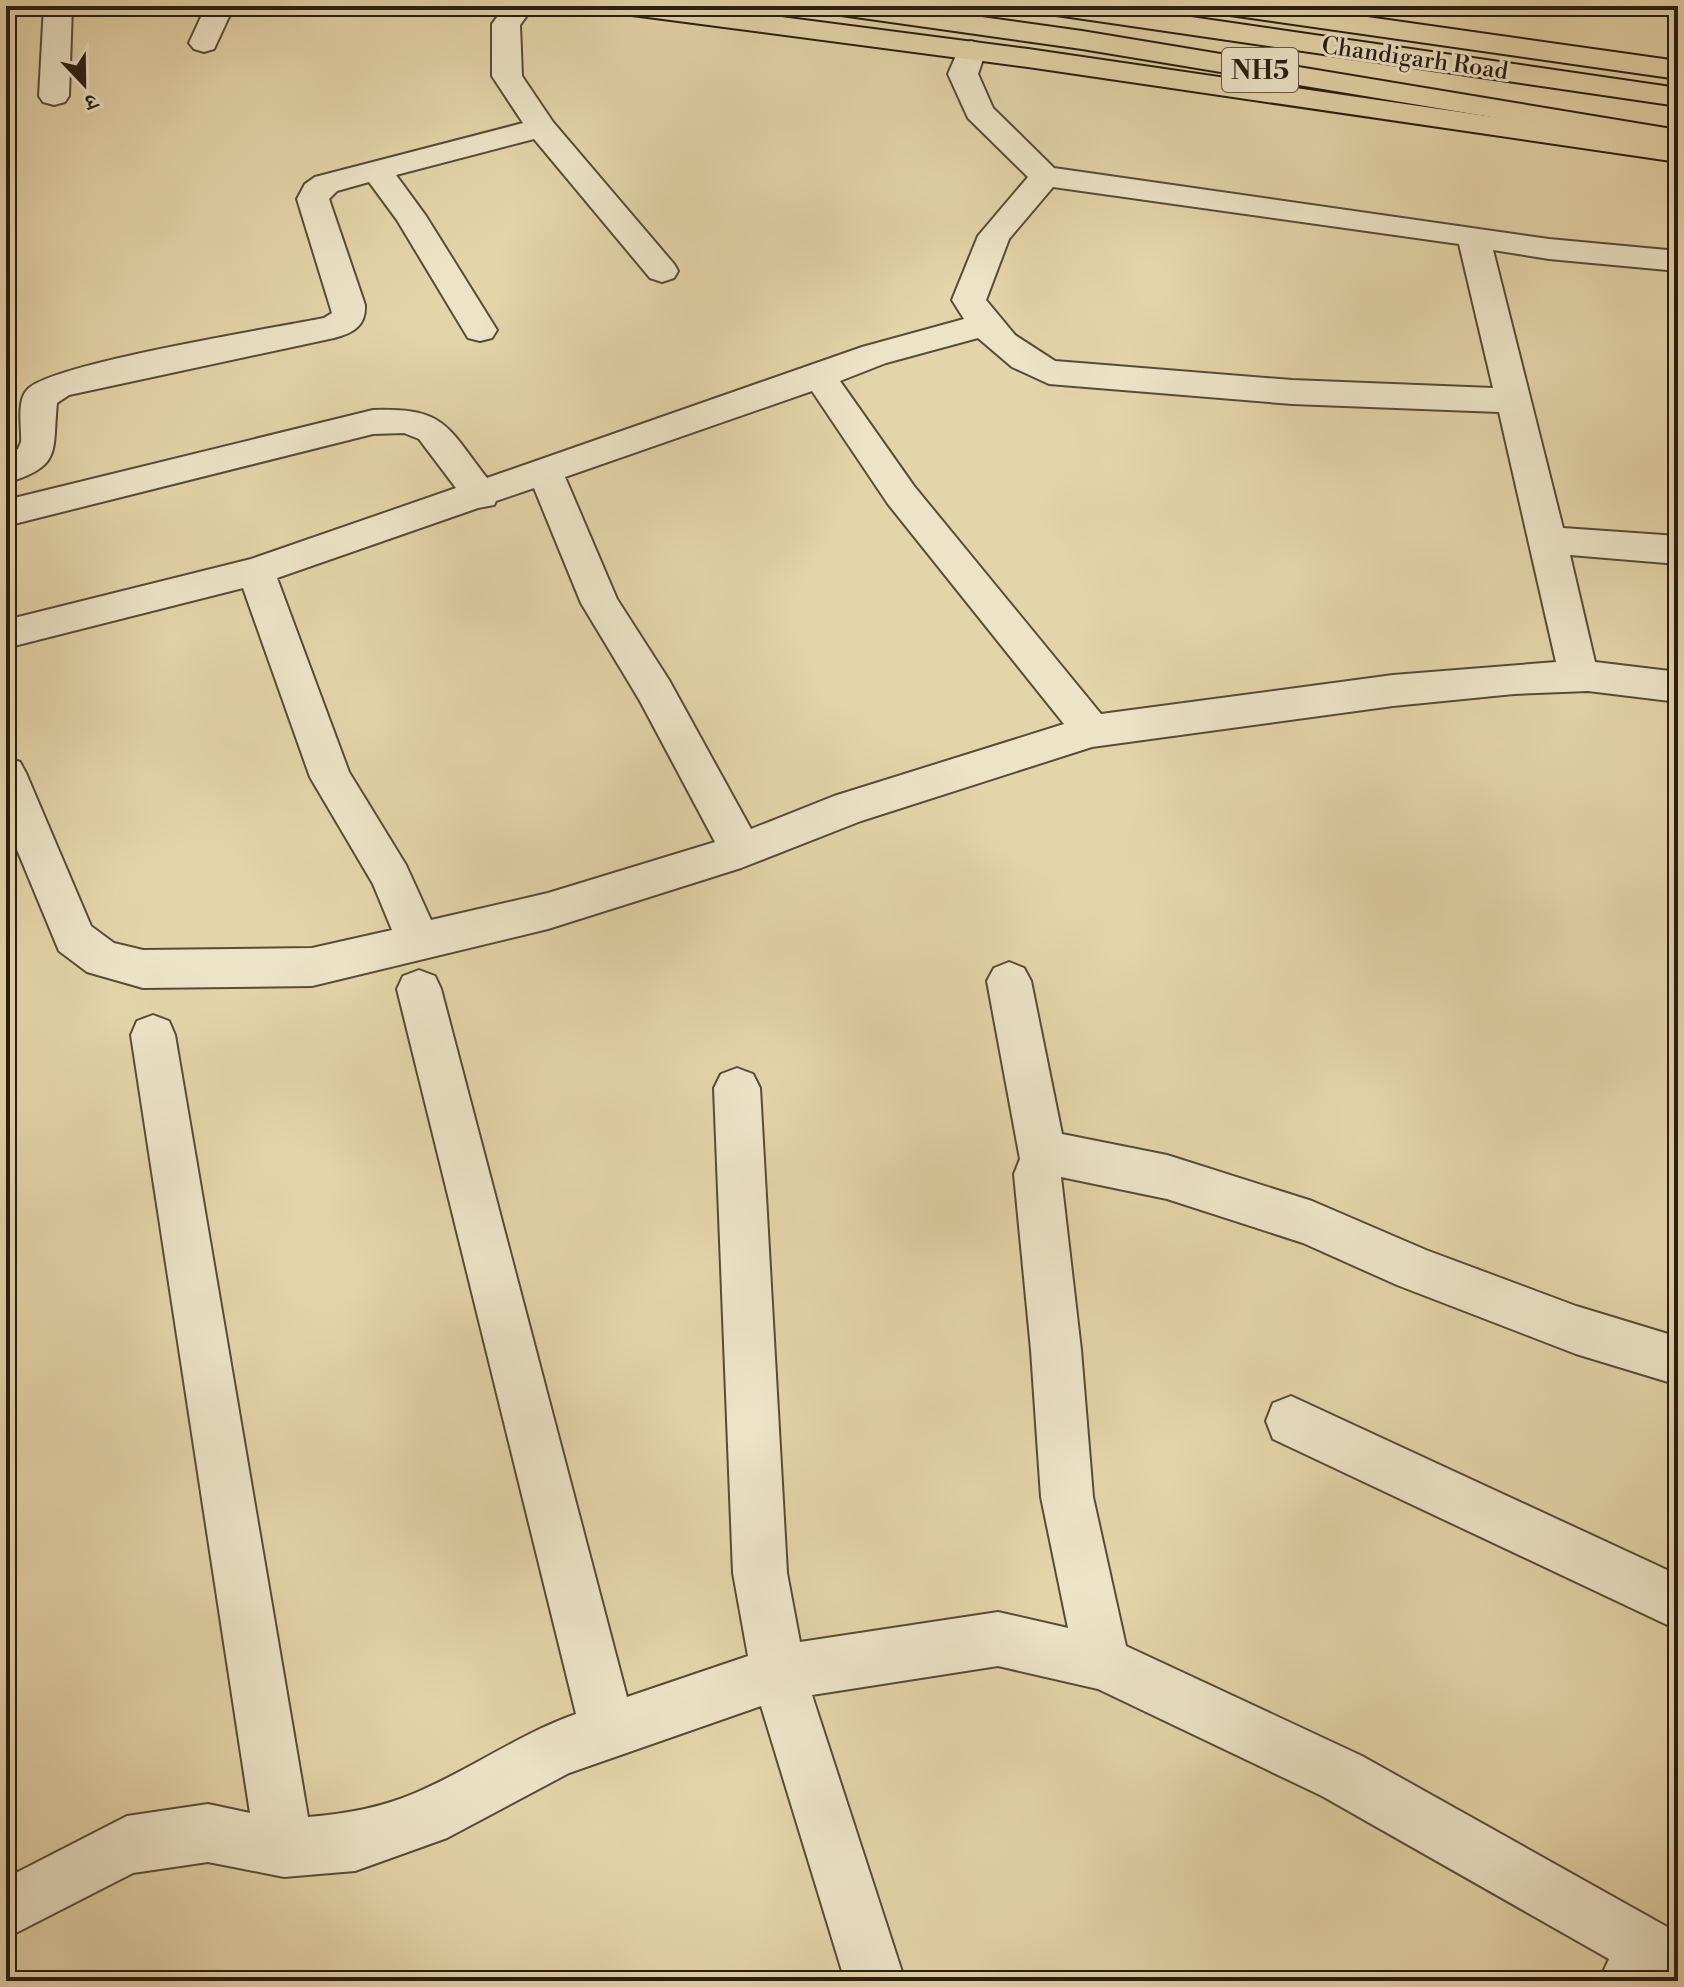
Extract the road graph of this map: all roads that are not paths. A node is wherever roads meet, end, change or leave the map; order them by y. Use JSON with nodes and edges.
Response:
{"nodes":[{"id":1,"x":58,"y":6,"type":"edge"},
{"id":2,"x":220,"y":6,"type":"edge"},
{"id":3,"x":520,"y":6,"type":"edge"},
{"id":4,"x":632,"y":6,"type":"edge"},
{"id":5,"x":841,"y":6,"type":"edge"},
{"id":6,"x":1056,"y":6,"type":"edge"},
{"id":7,"x":1230,"y":6,"type":"edge"},
{"id":8,"x":204,"y":43,"type":"dead end"},
{"id":9,"x":971,"y":50,"type":"junction"},
{"id":10,"x":1678,"y":70,"type":"edge"},
{"id":11,"x":54,"y":96,"type":"dead end"},
{"id":12,"x":1678,"y":97,"type":"edge"},
{"id":13,"x":541,"y":128,"type":"junction"},
{"id":14,"x":1678,"y":139,"type":"edge"},
{"id":15,"x":1678,"y":153,"type":"edge"},
{"id":16,"x":377,"y":172,"type":"junction"},
{"id":17,"x":1045,"y":176,"type":"junction"},
{"id":18,"x":1473,"y":236,"type":"junction"},
{"id":19,"x":1678,"y":261,"type":"edge"},
{"id":20,"x":662,"y":271,"type":"dead end"},
{"id":21,"x":984,"y":325,"type":"junction"},
{"id":22,"x":480,"y":330,"type":"dead end"},
{"id":23,"x":819,"y":376,"type":"junction"},
{"id":24,"x":1513,"y":401,"type":"junction"},
{"id":25,"x":6,"y":470,"type":"edge"},
{"id":26,"x":545,"y":471,"type":"junction"},
{"id":27,"x":481,"y":496,"type":"junction"},
{"id":28,"x":6,"y":513,"type":"edge"},
{"id":29,"x":1547,"y":540,"type":"junction"},
{"id":30,"x":1678,"y":550,"type":"edge"},
{"id":31,"x":256,"y":571,"type":"junction"},
{"id":32,"x":6,"y":634,"type":"edge"},
{"id":33,"x":1578,"y":676,"type":"junction"},
{"id":34,"x":1678,"y":687,"type":"edge"},
{"id":35,"x":1092,"y":731,"type":"junction"},
{"id":36,"x":6,"y":773,"type":"edge"},
{"id":37,"x":741,"y":851,"type":"junction"},
{"id":38,"x":419,"y":966,"type":"junction"},
{"id":39,"x":1009,"y":981,"type":"dead end"},
{"id":40,"x":153,"y":1035,"type":"dead end"},
{"id":41,"x":737,"y":1088,"type":"dead end"},
{"id":42,"x":1044,"y":1162,"type":"junction"},
{"id":43,"x":1678,"y":1361,"type":"edge"},
{"id":44,"x":1291,"y":1421,"type":"dead end"},
{"id":45,"x":1678,"y":1603,"type":"edge"},
{"id":46,"x":1103,"y":1663,"type":"junction"},
{"id":47,"x":778,"y":1673,"type":"junction"},
{"id":48,"x":608,"y":1732,"type":"junction"},
{"id":49,"x":284,"y":1848,"type":"junction"},
{"id":50,"x":13,"y":1904,"type":"edge"},
{"id":51,"x":1658,"y":1969,"type":"edge"},
{"id":52,"x":875,"y":1981,"type":"edge"}],
"edges":[{"from":1,"to":11,"type":"street"},
{"from":2,"to":8,"type":"street"},
{"from":3,"to":13,"type":"street"},
{"from":4,"to":9,"type":"main road"},
{"from":5,"to":14,"type":"main road","number":"NH5"},
{"from":6,"to":12,"type":"main road","name":"Chandigarh Road","number":"NH5"},
{"from":7,"to":10,"type":"main road"},
{"from":9,"to":15,"type":"main road"},
{"from":9,"to":17,"type":"street"},
{"from":13,"to":16,"type":"street"},
{"from":13,"to":20,"type":"street"},
{"from":16,"to":22,"type":"street"},
{"from":16,"to":25,"type":"street"},
{"from":17,"to":18,"type":"street"},
{"from":17,"to":21,"type":"street"},
{"from":18,"to":19,"type":"street"},
{"from":18,"to":24,"type":"street"},
{"from":21,"to":23,"type":"street"},
{"from":21,"to":24,"type":"street"},
{"from":23,"to":26,"type":"street"},
{"from":23,"to":35,"type":"street"},
{"from":24,"to":29,"type":"street"},
{"from":26,"to":27,"type":"street"},
{"from":26,"to":37,"type":"street"},
{"from":27,"to":28,"type":"street"},
{"from":27,"to":31,"type":"street"},
{"from":29,"to":30,"type":"street"},
{"from":29,"to":33,"type":"street"},
{"from":31,"to":32,"type":"street"},
{"from":31,"to":38,"type":"street"},
{"from":33,"to":34,"type":"street"},
{"from":33,"to":35,"type":"street"},
{"from":35,"to":37,"type":"street"},
{"from":36,"to":38,"type":"street"},
{"from":37,"to":38,"type":"street"},
{"from":38,"to":48,"type":"street"},
{"from":39,"to":42,"type":"street"},
{"from":40,"to":49,"type":"street"},
{"from":41,"to":47,"type":"street"},
{"from":42,"to":43,"type":"street"},
{"from":42,"to":46,"type":"street"},
{"from":44,"to":45,"type":"street"},
{"from":46,"to":47,"type":"street"},
{"from":46,"to":51,"type":"street"},
{"from":47,"to":48,"type":"street"},
{"from":47,"to":52,"type":"street"},
{"from":48,"to":49,"type":"street"},
{"from":49,"to":50,"type":"street"}]}
